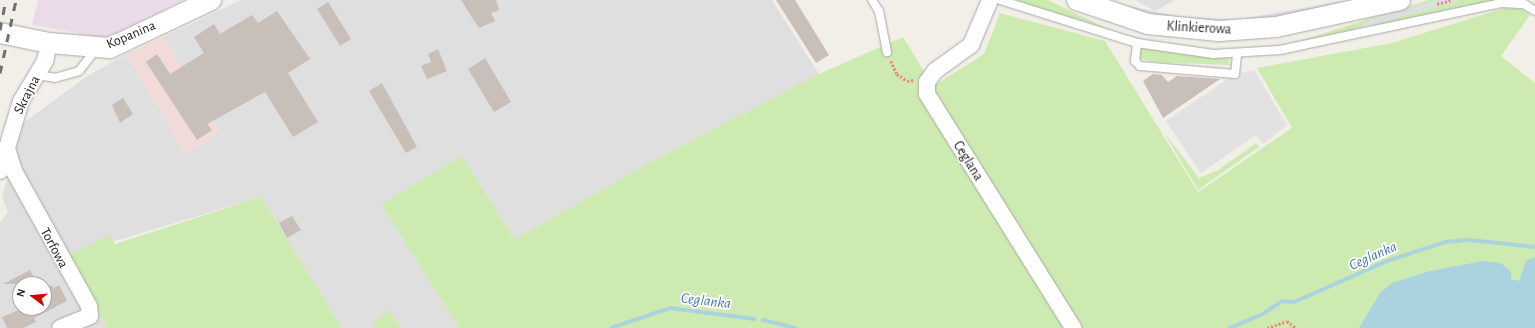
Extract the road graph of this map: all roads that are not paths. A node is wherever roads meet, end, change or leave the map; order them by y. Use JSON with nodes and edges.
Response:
{"nodes":[{"id":1,"x":211,"y":0,"type":"edge"},
{"id":2,"x":872,"y":0,"type":"edge"},
{"id":3,"x":990,"y":0,"type":"edge"},
{"id":4,"x":1000,"y":0,"type":"edge"},
{"id":5,"x":1077,"y":0,"type":"edge"},
{"id":6,"x":1359,"y":0,"type":"edge"},
{"id":7,"x":1400,"y":0,"type":"edge"},
{"id":8,"x":1535,"y":11,"type":"edge"},
{"id":9,"x":1323,"y":16,"type":"junction"},
{"id":10,"x":0,"y":33,"type":"edge"},
{"id":11,"x":49,"y":43,"type":"junction"},
{"id":12,"x":1137,"y":43,"type":"junction"},
{"id":13,"x":96,"y":49,"type":"junction"},
{"id":14,"x":887,"y":52,"type":"road end"},
{"id":15,"x":1237,"y":54,"type":"junction"},
{"id":16,"x":37,"y":74,"type":"junction"},
{"id":17,"x":7,"y":149,"type":"junction"},
{"id":18,"x":0,"y":171,"type":"edge"},
{"id":19,"x":60,"y":328,"type":"edge"},
{"id":20,"x":1073,"y":328,"type":"edge"}],
"edges":[{"from":1,"to":13,"type":"street","name":"Kopanina"},
{"from":2,"to":14,"type":"lane"},
{"from":3,"to":20,"type":"street","name":"Ceglana"},
{"from":4,"to":12,"type":"lane"},
{"from":5,"to":9,"type":"street","name":"Klinkierowa"},
{"from":6,"to":9,"type":"street","name":"Klinkierowa"},
{"from":7,"to":9,"type":"street","name":"Klinkierowa"},
{"from":8,"to":15,"type":"lane"},
{"from":10,"to":11,"type":"street","name":"Kopanina"},
{"from":11,"to":13,"type":"street","name":"Kopanina"},
{"from":11,"to":16,"type":"street","name":"Skrajna"},
{"from":12,"to":15,"type":"lane"},
{"from":12,"to":15,"type":"lane"},
{"from":13,"to":16,"type":"lane"},
{"from":16,"to":17,"type":"street","name":"Skrajna"},
{"from":17,"to":18,"type":"street","name":"Skrajna"},
{"from":17,"to":19,"type":"street","name":"Torfowa"}]}
